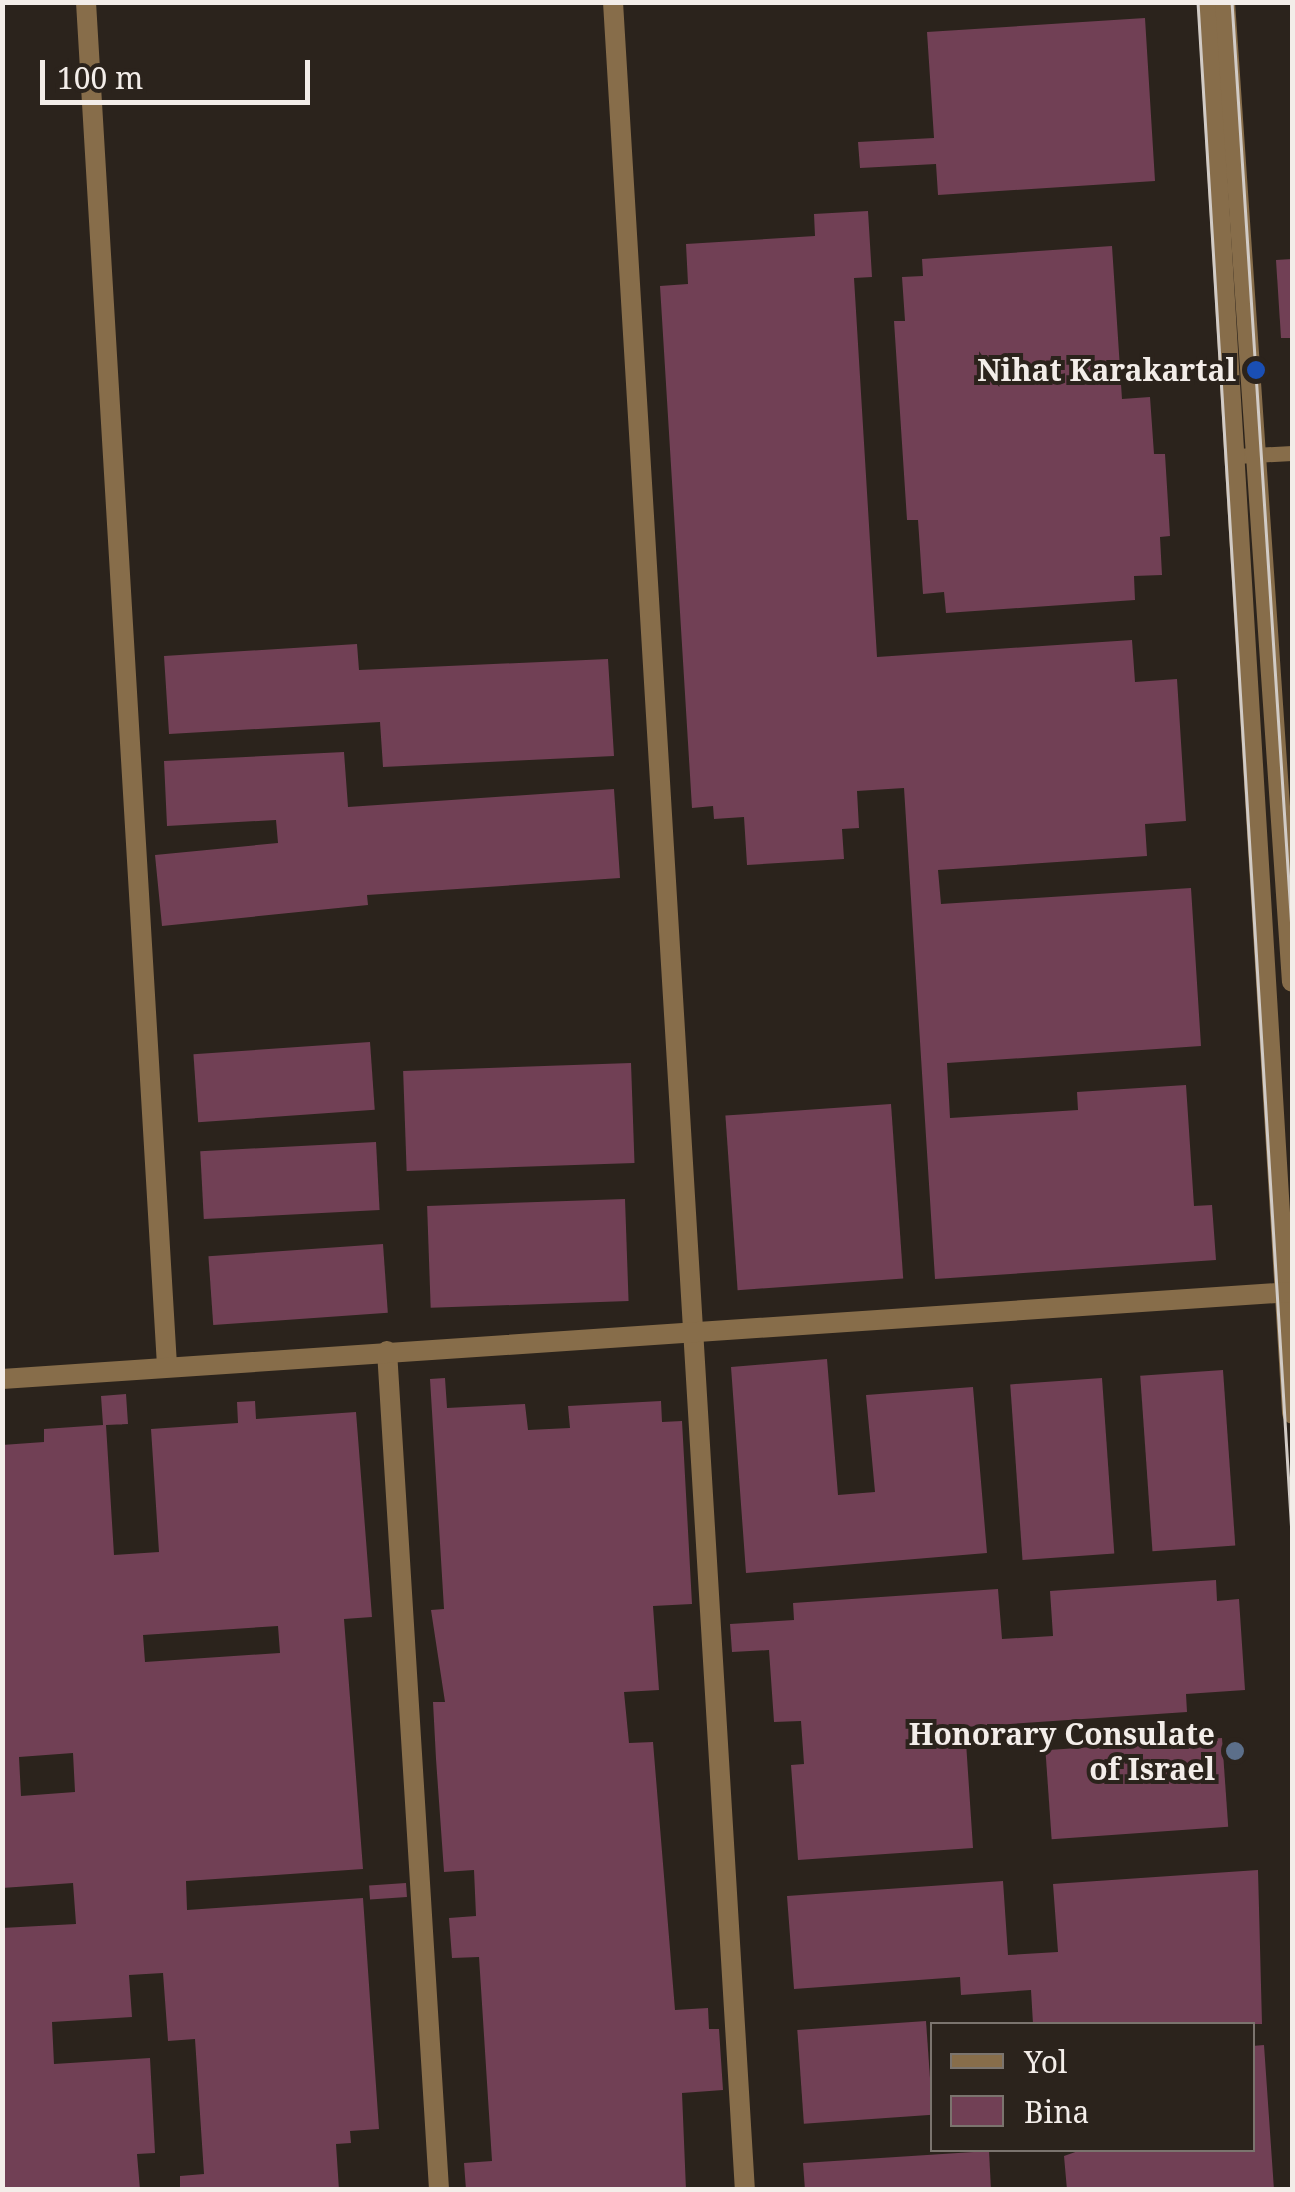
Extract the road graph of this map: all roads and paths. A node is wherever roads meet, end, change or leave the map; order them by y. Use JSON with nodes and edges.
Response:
{"nodes":[{"id":1,"x":86,"y":2,"type":"edge"},
{"id":2,"x":613,"y":2,"type":"edge"},
{"id":3,"x":1207,"y":2,"type":"edge"},
{"id":4,"x":1225,"y":2,"type":"edge"},
{"id":5,"x":1292,"y":453,"type":"edge"},
{"id":6,"x":1246,"y":456,"type":"junction"},
{"id":7,"x":1292,"y":982,"type":"edge"},
{"id":8,"x":1289,"y":1292,"type":"edge"},
{"id":9,"x":698,"y":1339,"type":"junction"},
{"id":10,"x":387,"y":1351,"type":"junction"},
{"id":11,"x":167,"y":1367,"type":"junction"},
{"id":12,"x":2,"y":1379,"type":"edge"},
{"id":13,"x":1292,"y":1412,"type":"edge"},
{"id":14,"x":439,"y":2190,"type":"edge"},
{"id":15,"x":745,"y":2190,"type":"edge"}],
"edges":[{"from":1,"to":11,"type":"street"},
{"from":2,"to":9,"type":"street"},
{"from":3,"to":6,"type":"street"},
{"from":4,"to":6,"type":"street"},
{"from":5,"to":6,"type":"street"},
{"from":6,"to":7,"type":"street"},
{"from":6,"to":8,"type":"street"},
{"from":8,"to":9,"type":"street"},
{"from":8,"to":13,"type":"street"},
{"from":9,"to":10,"type":"street"},
{"from":9,"to":15,"type":"street"},
{"from":10,"to":11,"type":"street"},
{"from":10,"to":14,"type":"street"},
{"from":11,"to":12,"type":"street"}]}
